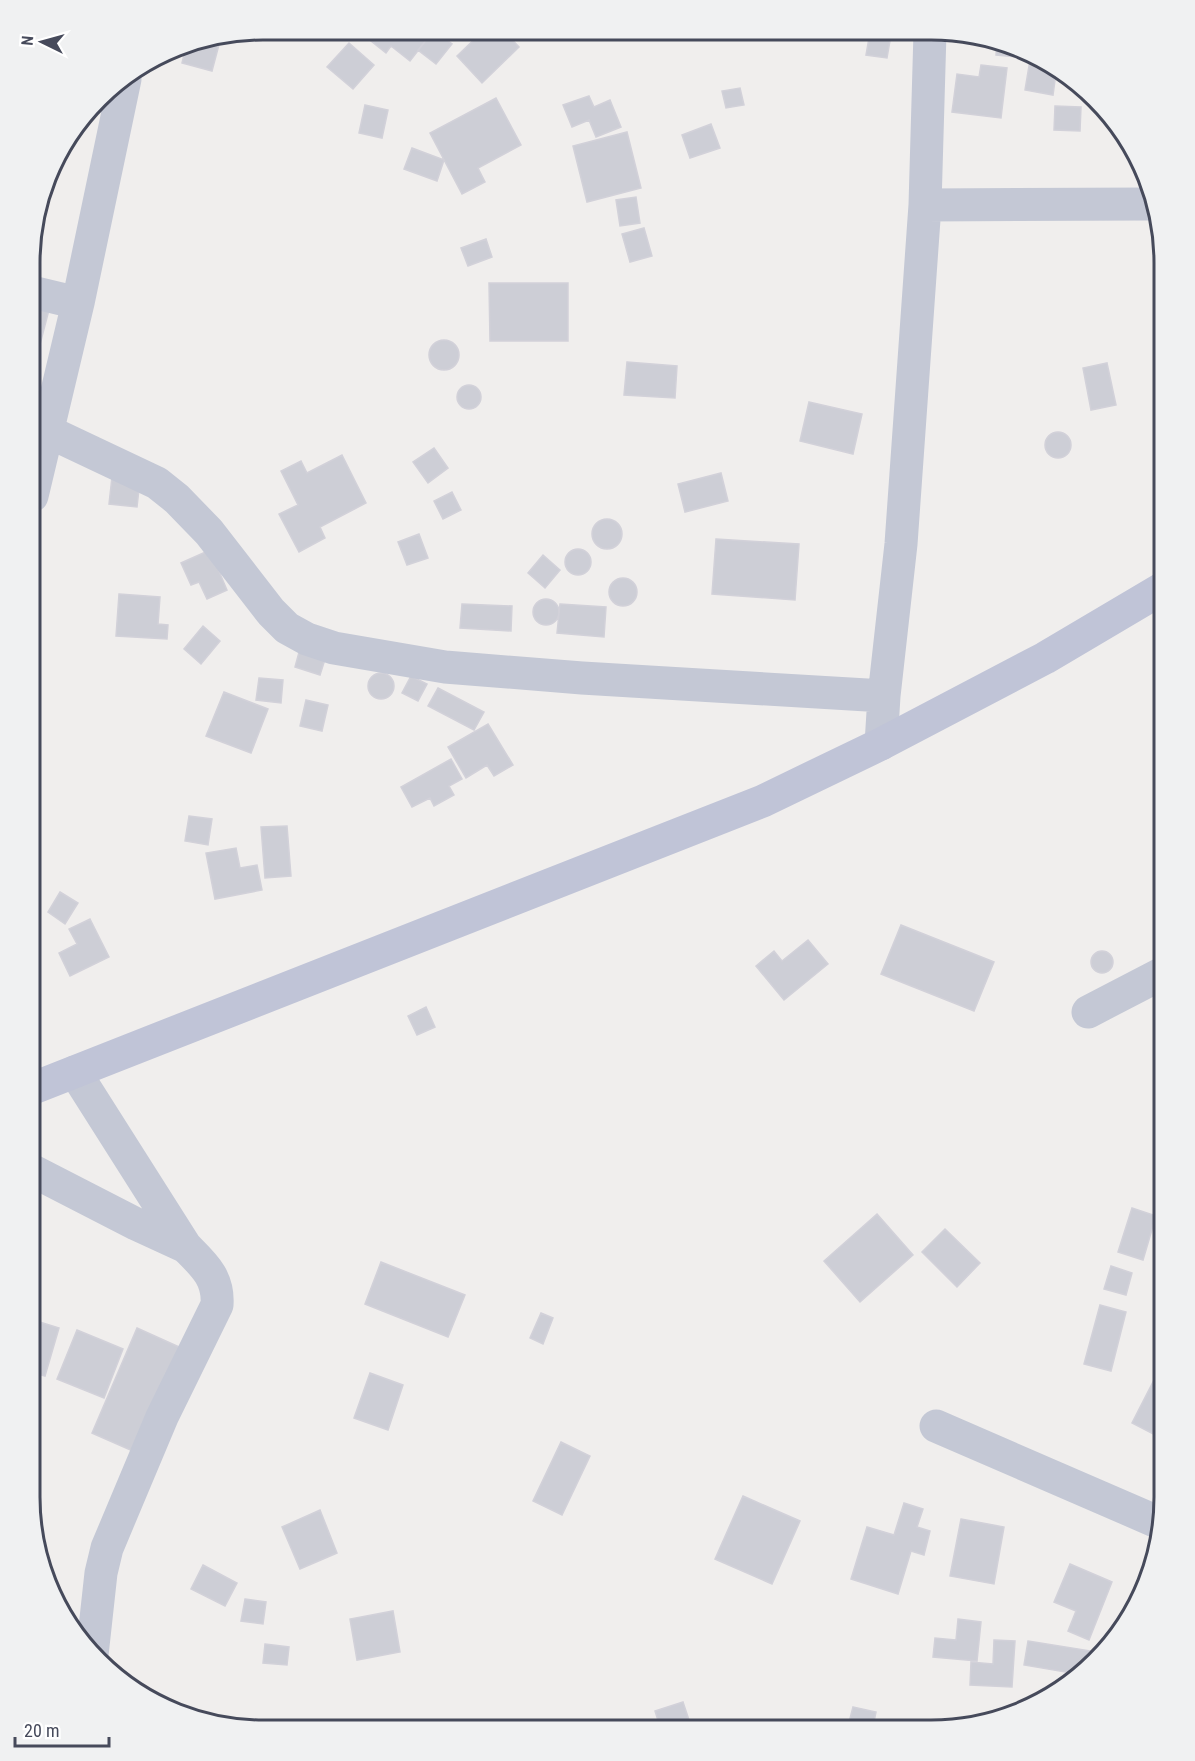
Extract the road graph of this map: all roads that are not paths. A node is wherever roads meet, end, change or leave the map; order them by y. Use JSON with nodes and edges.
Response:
{"nodes":[{"id":1,"x":930,"y":40,"type":"edge"},
{"id":2,"x":122,"y":91,"type":"edge"},
{"id":3,"x":1146,"y":204,"type":"edge"},
{"id":4,"x":925,"y":205,"type":"junction"},
{"id":5,"x":40,"y":294,"type":"edge"},
{"id":6,"x":78,"y":303,"type":"junction"},
{"id":7,"x":47,"y":431,"type":"junction"},
{"id":8,"x":40,"y":461,"type":"edge"},
{"id":9,"x":1154,"y":594,"type":"edge"},
{"id":10,"x":884,"y":696,"type":"junction"},
{"id":11,"x":880,"y":744,"type":"junction"},
{"id":12,"x":1154,"y":978,"type":"edge"},
{"id":13,"x":1088,"y":1012,"type":"dead end"},
{"id":14,"x":75,"y":1072,"type":"junction"},
{"id":15,"x":40,"y":1086,"type":"edge"},
{"id":16,"x":40,"y":1175,"type":"edge"},
{"id":17,"x":186,"y":1247,"type":"junction"},
{"id":18,"x":936,"y":1426,"type":"dead end"},
{"id":19,"x":1153,"y":1520,"type":"edge"},
{"id":20,"x":93,"y":1641,"type":"edge"}],
"edges":[{"from":1,"to":4,"type":"street"},
{"from":2,"to":6,"type":"street"},
{"from":3,"to":4,"type":"street"},
{"from":4,"to":10,"type":"street"},
{"from":5,"to":6,"type":"street"},
{"from":6,"to":7,"type":"street"},
{"from":7,"to":8,"type":"street"},
{"from":7,"to":10,"type":"street"},
{"from":9,"to":11,"type":"street"},
{"from":10,"to":11,"type":"street"},
{"from":11,"to":14,"type":"street"},
{"from":12,"to":13,"type":"street"},
{"from":14,"to":15,"type":"street"},
{"from":14,"to":17,"type":"street"},
{"from":16,"to":17,"type":"street"},
{"from":17,"to":20,"type":"street"},
{"from":18,"to":19,"type":"street"}]}
